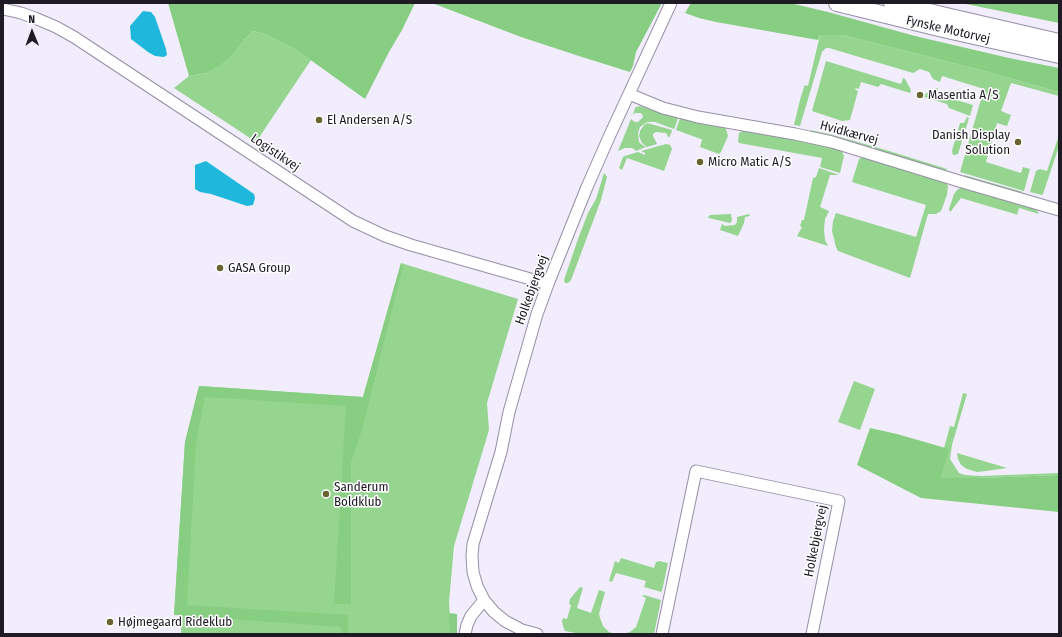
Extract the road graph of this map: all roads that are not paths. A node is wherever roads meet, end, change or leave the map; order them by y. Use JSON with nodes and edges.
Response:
{"nodes":[{"id":1,"x":672,"y":3,"type":"edge"},
{"id":2,"x":837,"y":3,"type":"edge"},
{"id":3,"x":892,"y":3,"type":"edge"},
{"id":4,"x":3,"y":9,"type":"edge"},
{"id":5,"x":1059,"y":42,"type":"edge"},
{"id":6,"x":1059,"y":55,"type":"edge"},
{"id":7,"x":629,"y":94,"type":"junction"},
{"id":8,"x":1059,"y":210,"type":"edge"},
{"id":9,"x":548,"y":284,"type":"junction"},
{"id":10,"x":484,"y":600,"type":"junction"},
{"id":11,"x":465,"y":634,"type":"edge"},
{"id":12,"x":537,"y":634,"type":"edge"},
{"id":13,"x":662,"y":634,"type":"edge"},
{"id":14,"x":812,"y":634,"type":"edge"}],
"edges":[{"from":1,"to":7,"type":"street","name":"Holkebjergvej"},
{"from":2,"to":6,"type":"highway","name":"Fynske Motorvej"},
{"from":3,"to":5,"type":"highway","name":"Fynske Motorvej"},
{"from":4,"to":9,"type":"street","name":"Logistikvej"},
{"from":7,"to":8,"type":"street","name":"Hvidkærvej"},
{"from":7,"to":9,"type":"street","name":"Holkebjergvej"},
{"from":9,"to":10,"type":"street","name":"Holkebjergvej"},
{"from":10,"to":11,"type":"street"},
{"from":10,"to":12,"type":"street","name":"Holkebjergvej"},
{"from":13,"to":14,"type":"street","name":"Holkebjergvej"}]}
